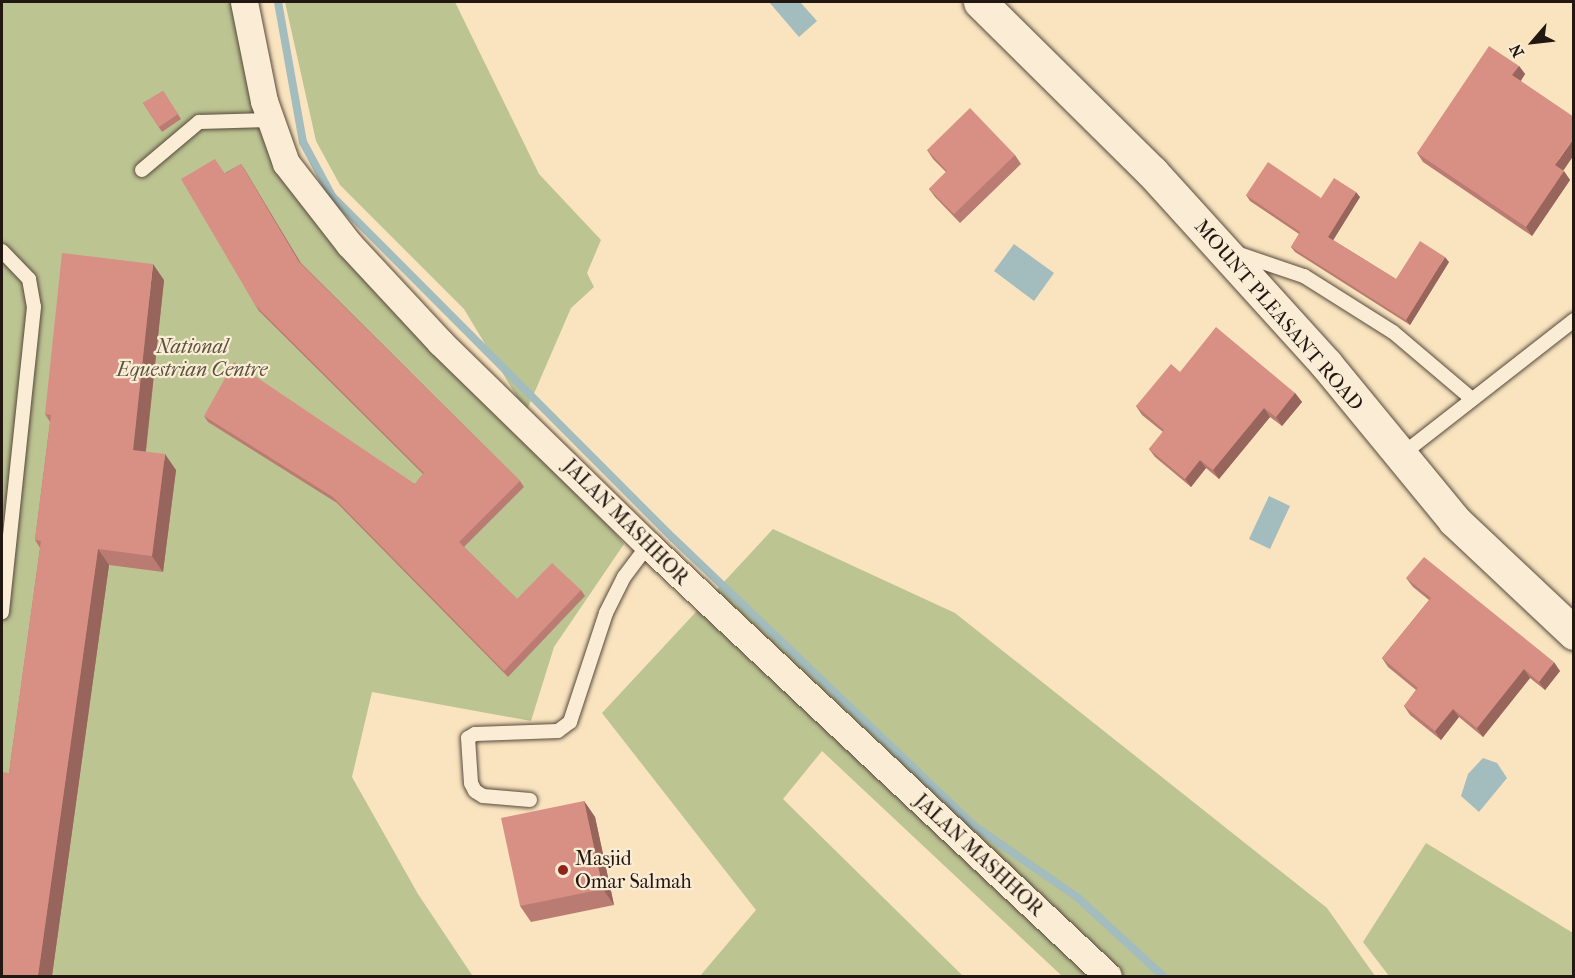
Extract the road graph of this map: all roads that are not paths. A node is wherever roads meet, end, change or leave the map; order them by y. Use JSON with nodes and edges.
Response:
{"nodes":[{"id":1,"x":244,"y":2,"type":"edge"},
{"id":2,"x":980,"y":2,"type":"edge"},
{"id":3,"x":269,"y":120,"type":"junction"},
{"id":4,"x":142,"y":170,"type":"dead end"},
{"id":5,"x":1222,"y":249,"type":"junction"},
{"id":6,"x":2,"y":251,"type":"edge"},
{"id":7,"x":1574,"y":320,"type":"edge"},
{"id":8,"x":1472,"y":399,"type":"junction"},
{"id":9,"x":1400,"y":456,"type":"junction"},
{"id":10,"x":648,"y":545,"type":"junction"},
{"id":11,"x":2,"y":612,"type":"edge"},
{"id":12,"x":1574,"y":633,"type":"edge"},
{"id":13,"x":530,"y":800,"type":"dead end"},
{"id":14,"x":1108,"y":976,"type":"edge"}],
"edges":[{"from":1,"to":3,"type":"street","name":"JALAN MASHHOR"},
{"from":2,"to":5,"type":"street","name":"MOUNT PLEASANT ROAD"},
{"from":3,"to":4,"type":"lane"},
{"from":3,"to":10,"type":"street","name":"JALAN MASHHOR"},
{"from":5,"to":8,"type":"lane"},
{"from":5,"to":9,"type":"street","name":"MOUNT PLEASANT ROAD"},
{"from":6,"to":11,"type":"lane"},
{"from":7,"to":8,"type":"lane"},
{"from":8,"to":9,"type":"lane"},
{"from":9,"to":12,"type":"street","name":"MOUNT PLEASANT ROAD"},
{"from":10,"to":13,"type":"lane"},
{"from":10,"to":14,"type":"street","name":"JALAN MASHHOR"}]}
